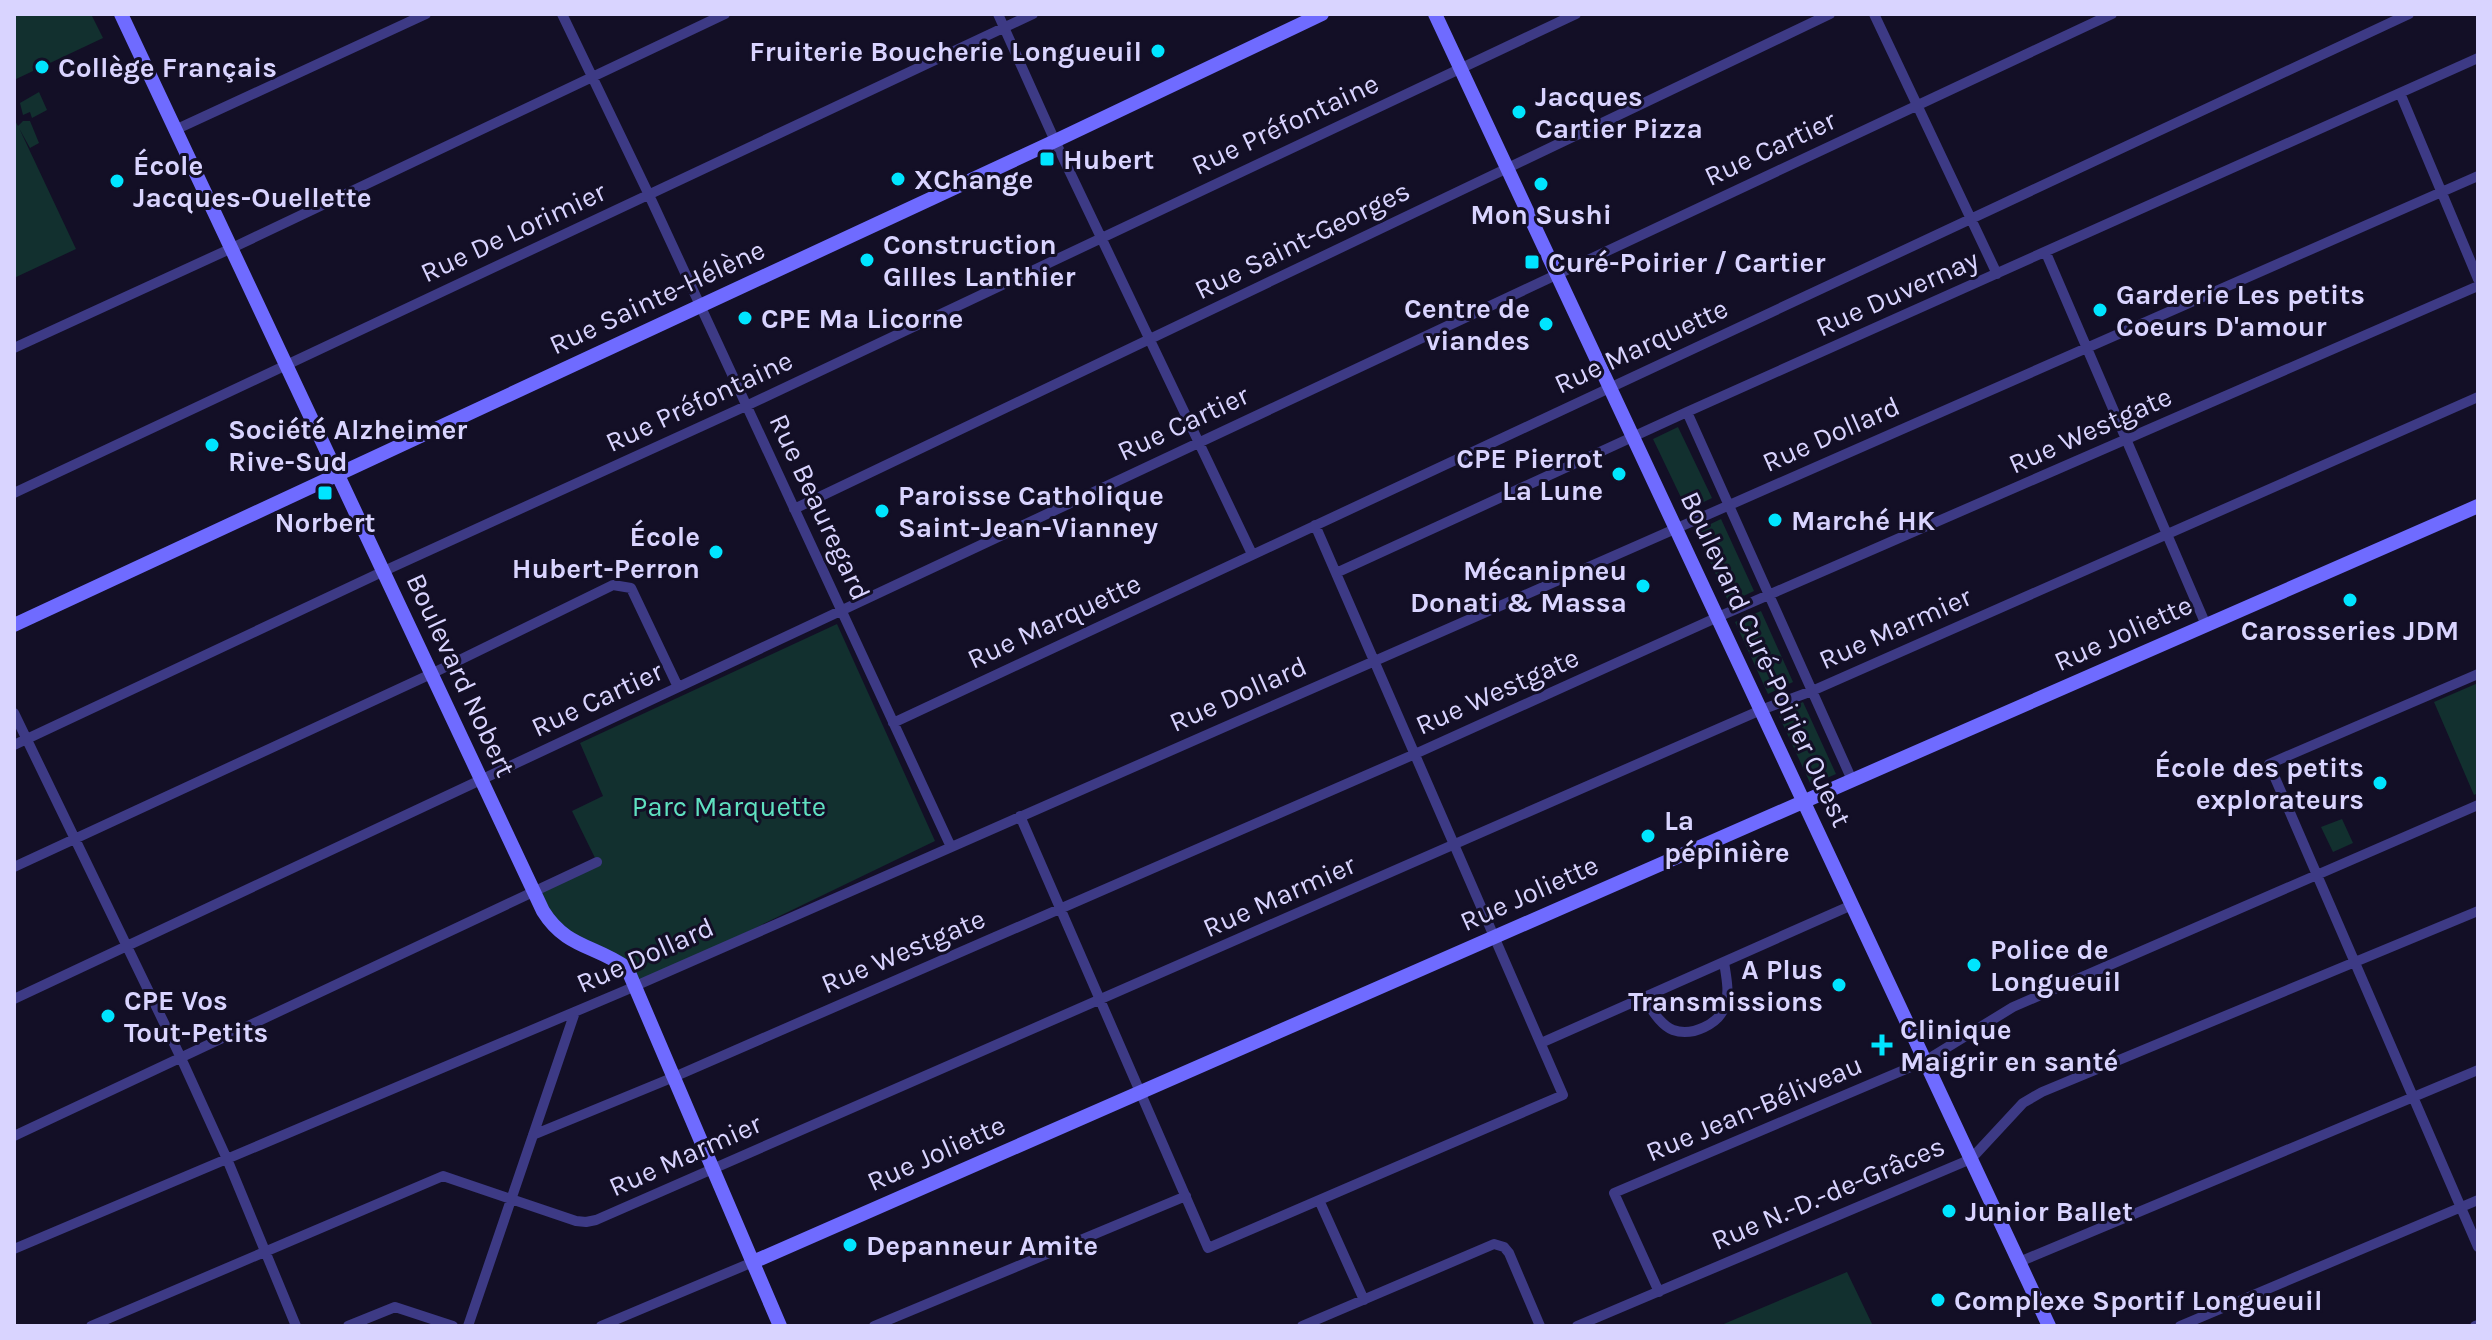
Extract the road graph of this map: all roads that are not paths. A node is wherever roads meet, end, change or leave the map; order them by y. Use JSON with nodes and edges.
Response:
{"nodes":[{"id":1,"x":426,"y":14,"type":"edge"},
{"id":2,"x":562,"y":14,"type":"edge"},
{"id":3,"x":725,"y":14,"type":"edge"},
{"id":4,"x":998,"y":14,"type":"edge"},
{"id":5,"x":1033,"y":14,"type":"edge"},
{"id":6,"x":1322,"y":14,"type":"edge"},
{"id":7,"x":1435,"y":14,"type":"edge"},
{"id":8,"x":1576,"y":14,"type":"edge"},
{"id":9,"x":1830,"y":14,"type":"edge"},
{"id":10,"x":1874,"y":14,"type":"edge"},
{"id":11,"x":2112,"y":14,"type":"edge"},
{"id":12,"x":2409,"y":14,"type":"edge"},
{"id":13,"x":126,"y":16,"type":"edge"},
{"id":14,"x":1005,"y":27,"type":"junction"},
{"id":15,"x":2478,"y":58,"type":"edge"},
{"id":16,"x":1460,"y":68,"type":"junction"},
{"id":17,"x":591,"y":77,"type":"junction"},
{"id":18,"x":2400,"y":93,"type":"junction"},
{"id":19,"x":1917,"y":106,"type":"junction"},
{"id":20,"x":177,"y":129,"type":"junction"},
{"id":21,"x":1055,"y":141,"type":"junction"},
{"id":22,"x":1507,"y":168,"type":"junction"},
{"id":23,"x":2478,"y":176,"type":"edge"},
{"id":24,"x":2442,"y":192,"type":"junction"},
{"id":25,"x":649,"y":195,"type":"junction"},
{"id":26,"x":1971,"y":219,"type":"junction"},
{"id":27,"x":1101,"y":238,"type":"junction"},
{"id":28,"x":232,"y":248,"type":"junction"},
{"id":29,"x":2046,"y":253,"type":"junction"},
{"id":30,"x":1997,"y":274,"type":"junction"},
{"id":31,"x":1557,"y":275,"type":"junction"},
{"id":32,"x":2478,"y":279,"type":"edge"},
{"id":33,"x":2478,"y":286,"type":"edge"},
{"id":34,"x":700,"y":306,"type":"junction"},
{"id":35,"x":1150,"y":340,"type":"junction"},
{"id":36,"x":14,"y":348,"type":"edge"},
{"id":37,"x":2087,"y":348,"type":"junction"},
{"id":38,"x":287,"y":366,"type":"junction"},
{"id":39,"x":1610,"y":387,"type":"junction"},
{"id":40,"x":2478,"y":397,"type":"edge"},
{"id":41,"x":746,"y":406,"type":"junction"},
{"id":42,"x":1687,"y":412,"type":"junction"},
{"id":43,"x":1633,"y":437,"type":"junction"},
{"id":44,"x":2125,"y":440,"type":"junction"},
{"id":45,"x":1199,"y":443,"type":"junction"},
{"id":46,"x":338,"y":474,"type":"junction"},
{"id":47,"x":14,"y":493,"type":"edge"},
{"id":48,"x":1729,"y":505,"type":"junction"},
{"id":49,"x":2478,"y":506,"type":"edge"},
{"id":50,"x":794,"y":509,"type":"junction"},
{"id":51,"x":1315,"y":525,"type":"junction"},
{"id":52,"x":1676,"y":528,"type":"junction"},
{"id":53,"x":2166,"y":533,"type":"junction"},
{"id":54,"x":1252,"y":554,"type":"junction"},
{"id":55,"x":384,"y":571,"type":"junction"},
{"id":56,"x":1336,"y":573,"type":"junction"},
{"id":57,"x":1769,"y":595,"type":"junction"},
{"id":58,"x":841,"y":611,"type":"junction"},
{"id":59,"x":1718,"y":617,"type":"junction"},
{"id":60,"x":14,"y":625,"type":"edge"},
{"id":61,"x":2206,"y":625,"type":"junction"},
{"id":62,"x":1374,"y":661,"type":"junction"},
{"id":63,"x":431,"y":674,"type":"junction"},
{"id":64,"x":2478,"y":674,"type":"edge"},
{"id":65,"x":678,"y":687,"type":"junction"},
{"id":66,"x":1812,"y":691,"type":"junction"},
{"id":67,"x":1761,"y":710,"type":"junction"},
{"id":68,"x":14,"y":713,"type":"edge"},
{"id":69,"x":893,"y":723,"type":"junction"},
{"id":70,"x":26,"y":739,"type":"junction"},
{"id":71,"x":14,"y":745,"type":"edge"},
{"id":72,"x":1415,"y":754,"type":"junction"},
{"id":73,"x":481,"y":779,"type":"junction"},
{"id":74,"x":1852,"y":780,"type":"junction"},
{"id":75,"x":1804,"y":801,"type":"junction"},
{"id":76,"x":2478,"y":805,"type":"edge"},
{"id":77,"x":1020,"y":816,"type":"junction"},
{"id":78,"x":76,"y":838,"type":"junction"},
{"id":79,"x":1455,"y":846,"type":"junction"},
{"id":80,"x":951,"y":847,"type":"junction"},
{"id":81,"x":597,"y":862,"type":"dead end"},
{"id":82,"x":14,"y":867,"type":"edge"},
{"id":83,"x":2318,"y":875,"type":"junction"},
{"id":84,"x":533,"y":891,"type":"junction"},
{"id":85,"x":1852,"y":905,"type":"junction"},
{"id":86,"x":1060,"y":909,"type":"junction"},
{"id":87,"x":2478,"y":911,"type":"edge"},
{"id":88,"x":1494,"y":937,"type":"junction"},
{"id":89,"x":128,"y":945,"type":"junction"},
{"id":90,"x":1724,"y":962,"type":"junction"},
{"id":91,"x":2356,"y":963,"type":"junction"},
{"id":92,"x":635,"y":986,"type":"junction"},
{"id":93,"x":1643,"y":997,"type":"junction"},
{"id":94,"x":14,"y":999,"type":"edge"},
{"id":95,"x":1100,"y":1000,"type":"junction"},
{"id":96,"x":575,"y":1012,"type":"junction"},
{"id":97,"x":1541,"y":1043,"type":"junction"},
{"id":98,"x":181,"y":1058,"type":"junction"},
{"id":99,"x":1925,"y":1061,"type":"junction"},
{"id":100,"x":2478,"y":1070,"type":"edge"},
{"id":101,"x":674,"y":1077,"type":"junction"},
{"id":102,"x":1140,"y":1092,"type":"junction"},
{"id":103,"x":2414,"y":1097,"type":"junction"},
{"id":104,"x":533,"y":1135,"type":"junction"},
{"id":105,"x":14,"y":1136,"type":"edge"},
{"id":106,"x":227,"y":1159,"type":"junction"},
{"id":107,"x":1971,"y":1159,"type":"junction"},
{"id":108,"x":713,"y":1169,"type":"junction"},
{"id":109,"x":1186,"y":1196,"type":"junction"},
{"id":110,"x":512,"y":1197,"type":"junction"},
{"id":111,"x":1319,"y":1200,"type":"junction"},
{"id":112,"x":2478,"y":1200,"type":"edge"},
{"id":113,"x":2461,"y":1207,"type":"junction"},
{"id":114,"x":2478,"y":1247,"type":"edge"},
{"id":115,"x":14,"y":1249,"type":"edge"},
{"id":116,"x":265,"y":1252,"type":"junction"},
{"id":117,"x":753,"y":1262,"type":"junction"},
{"id":118,"x":2019,"y":1262,"type":"junction"},
{"id":119,"x":1659,"y":1292,"type":"junction"},
{"id":120,"x":1364,"y":1300,"type":"junction"},
{"id":121,"x":91,"y":1326,"type":"edge"},
{"id":122,"x":296,"y":1326,"type":"edge"},
{"id":123,"x":348,"y":1326,"type":"edge"},
{"id":124,"x":453,"y":1326,"type":"edge"},
{"id":125,"x":468,"y":1326,"type":"edge"},
{"id":126,"x":601,"y":1326,"type":"edge"},
{"id":127,"x":780,"y":1326,"type":"edge"},
{"id":128,"x":874,"y":1326,"type":"edge"},
{"id":129,"x":1302,"y":1326,"type":"edge"},
{"id":130,"x":1540,"y":1326,"type":"edge"},
{"id":131,"x":1577,"y":1326,"type":"edge"},
{"id":132,"x":2049,"y":1326,"type":"edge"},
{"id":133,"x":2180,"y":1326,"type":"edge"}],
"edges":[{"from":1,"to":20,"type":"street"},
{"from":2,"to":17,"type":"street","name":"Rue Beauregard"},
{"from":3,"to":17,"type":"street"},
{"from":4,"to":14,"type":"street"},
{"from":5,"to":14,"type":"street","name":"Rue De Lorimier"},
{"from":6,"to":21,"type":"street","name":"Rue Sainte-Hélène"},
{"from":7,"to":16,"type":"street","name":"Boulevard Curé-Poirier Ouest"},
{"from":8,"to":16,"type":"street","name":"Rue Préfontaine"},
{"from":9,"to":22,"type":"street","name":"Rue Saint-Georges"},
{"from":10,"to":19,"type":"street"},
{"from":11,"to":19,"type":"street","name":"Rue Cartier"},
{"from":12,"to":26,"type":"street","name":"Rue Marquette"},
{"from":13,"to":20,"type":"street","name":"Boulevard Nobert"},
{"from":14,"to":21,"type":"street"},
{"from":14,"to":25,"type":"street","name":"Rue De Lorimier"},
{"from":15,"to":18,"type":"street","name":"Rue Duvernay"},
{"from":16,"to":22,"type":"street","name":"Boulevard Curé-Poirier Ouest"},
{"from":16,"to":27,"type":"street","name":"Rue Préfontaine"},
{"from":17,"to":25,"type":"street","name":"Rue Beauregard"},
{"from":17,"to":28,"type":"street"},
{"from":18,"to":24,"type":"street"},
{"from":18,"to":29,"type":"street","name":"Rue Duvernay"},
{"from":19,"to":26,"type":"street"},
{"from":19,"to":31,"type":"street","name":"Rue Cartier"},
{"from":20,"to":28,"type":"street","name":"Boulevard Nobert"},
{"from":21,"to":27,"type":"street"},
{"from":21,"to":34,"type":"street","name":"Rue Sainte-Hélène"},
{"from":22,"to":31,"type":"street","name":"Boulevard Curé-Poirier Ouest"},
{"from":22,"to":35,"type":"street","name":"Rue Saint-Georges"},
{"from":23,"to":24,"type":"street","name":"Rue Dollard"},
{"from":24,"to":32,"type":"street"},
{"from":24,"to":37,"type":"street","name":"Rue Dollard"},
{"from":25,"to":34,"type":"street","name":"Rue Beauregard"},
{"from":25,"to":38,"type":"street","name":"Rue De Lorimier"},
{"from":26,"to":30,"type":"street"},
{"from":26,"to":39,"type":"street","name":"Rue Marquette"},
{"from":27,"to":35,"type":"street"},
{"from":27,"to":41,"type":"street","name":"Rue Préfontaine"},
{"from":28,"to":36,"type":"street"},
{"from":28,"to":38,"type":"street","name":"Boulevard Nobert"},
{"from":29,"to":30,"type":"street","name":"Rue Duvernay"},
{"from":29,"to":37,"type":"street"},
{"from":30,"to":42,"type":"street","name":"Rue Duvernay"},
{"from":31,"to":39,"type":"street","name":"Boulevard Curé-Poirier Ouest"},
{"from":31,"to":45,"type":"street","name":"Rue Cartier"},
{"from":33,"to":44,"type":"street","name":"Rue Westgate"},
{"from":34,"to":41,"type":"street","name":"Rue Beauregard"},
{"from":34,"to":46,"type":"street","name":"Rue Sainte-Hélène"},
{"from":35,"to":45,"type":"street"},
{"from":35,"to":50,"type":"street","name":"Rue Saint-Georges"},
{"from":37,"to":44,"type":"street"},
{"from":37,"to":48,"type":"street","name":"Rue Dollard"},
{"from":38,"to":46,"type":"street","name":"Boulevard Nobert"},
{"from":38,"to":47,"type":"street","name":"Rue De Lorimier"},
{"from":39,"to":43,"type":"street","name":"Boulevard Curé-Poirier Ouest"},
{"from":39,"to":51,"type":"street","name":"Rue Marquette"},
{"from":40,"to":53,"type":"street","name":"Rue Marmier"},
{"from":41,"to":50,"type":"street","name":"Rue Beauregard"},
{"from":41,"to":55,"type":"street","name":"Rue Préfontaine"},
{"from":42,"to":43,"type":"street","name":"Rue Duvernay"},
{"from":42,"to":48,"type":"street","name":"Boulevard Curé-Poirier Ouest"},
{"from":43,"to":52,"type":"street","name":"Boulevard Curé-Poirier Ouest"},
{"from":43,"to":56,"type":"street","name":"Rue Duvernay"},
{"from":44,"to":53,"type":"street"},
{"from":44,"to":57,"type":"street","name":"Rue Westgate"},
{"from":45,"to":54,"type":"street"},
{"from":45,"to":58,"type":"street","name":"Rue Cartier"},
{"from":46,"to":55,"type":"street","name":"Boulevard Nobert"},
{"from":46,"to":60,"type":"street","name":"Rue Sainte-Hélène"},
{"from":48,"to":52,"type":"street","name":"Rue Dollard"},
{"from":48,"to":57,"type":"street","name":"Boulevard Curé-Poirier Ouest"},
{"from":49,"to":61,"type":"street","name":"Rue Joliette"},
{"from":50,"to":58,"type":"street","name":"Rue Beauregard"},
{"from":51,"to":54,"type":"street","name":"Rue Marquette"},
{"from":51,"to":56,"type":"street"},
{"from":52,"to":59,"type":"street","name":"Boulevard Curé-Poirier Ouest"},
{"from":52,"to":62,"type":"street","name":"Rue Dollard"},
{"from":53,"to":61,"type":"street"},
{"from":53,"to":66,"type":"street","name":"Rue Marmier"},
{"from":54,"to":69,"type":"street","name":"Rue Marquette"},
{"from":55,"to":63,"type":"street","name":"Boulevard Nobert"},
{"from":55,"to":70,"type":"street","name":"Rue Préfontaine"},
{"from":56,"to":62,"type":"street"},
{"from":57,"to":59,"type":"street","name":"Rue Westgate"},
{"from":57,"to":66,"type":"street","name":"Boulevard Curé-Poirier Ouest"},
{"from":58,"to":65,"type":"street","name":"Rue Cartier"},
{"from":58,"to":69,"type":"street","name":"Rue Beauregard"},
{"from":59,"to":67,"type":"street","name":"Boulevard Curé-Poirier Ouest"},
{"from":59,"to":72,"type":"street","name":"Rue Westgate"},
{"from":61,"to":74,"type":"street","name":"Rue Joliette"},
{"from":62,"to":72,"type":"street"},
{"from":62,"to":77,"type":"street","name":"Rue Dollard"},
{"from":63,"to":65,"type":"street"},
{"from":63,"to":73,"type":"street","name":"Boulevard Nobert"},
{"from":63,"to":78,"type":"street"},
{"from":64,"to":83,"type":"street"},
{"from":65,"to":73,"type":"street","name":"Rue Cartier"},
{"from":66,"to":67,"type":"street","name":"Rue Marmier"},
{"from":66,"to":74,"type":"street","name":"Boulevard Curé-Poirier Ouest"},
{"from":67,"to":75,"type":"street","name":"Boulevard Curé-Poirier Ouest"},
{"from":67,"to":79,"type":"street","name":"Rue Marmier"},
{"from":68,"to":70,"type":"street"},
{"from":69,"to":80,"type":"street","name":"Rue Beauregard"},
{"from":70,"to":71,"type":"street","name":"Rue Préfontaine"},
{"from":70,"to":78,"type":"street"},
{"from":72,"to":79,"type":"street"},
{"from":72,"to":86,"type":"street","name":"Rue Westgate"},
{"from":73,"to":84,"type":"street","name":"Boulevard Nobert"},
{"from":73,"to":89,"type":"street","name":"Rue Cartier"},
{"from":74,"to":75,"type":"street","name":"Rue Joliette"},
{"from":75,"to":85,"type":"street","name":"Boulevard Curé-Poirier Ouest"},
{"from":75,"to":88,"type":"street","name":"Rue Joliette"},
{"from":76,"to":83,"type":"street","name":"Rue Jean-Béliveau"},
{"from":77,"to":80,"type":"street","name":"Rue Dollard"},
{"from":77,"to":86,"type":"street"},
{"from":78,"to":82,"type":"street"},
{"from":78,"to":89,"type":"street"},
{"from":79,"to":88,"type":"street"},
{"from":79,"to":95,"type":"street","name":"Rue Marmier"},
{"from":80,"to":92,"type":"street","name":"Rue Dollard"},
{"from":81,"to":84,"type":"street"},
{"from":83,"to":91,"type":"street"},
{"from":83,"to":99,"type":"street","name":"Rue Jean-Béliveau"},
{"from":84,"to":92,"type":"street","name":"Boulevard Nobert"},
{"from":84,"to":98,"type":"street"},
{"from":85,"to":90,"type":"street"},
{"from":85,"to":99,"type":"street","name":"Boulevard Curé-Poirier Ouest"},
{"from":86,"to":95,"type":"street"},
{"from":86,"to":101,"type":"street","name":"Rue Westgate"},
{"from":87,"to":91,"type":"street","name":"Rue N.-D.-de-Grâces"},
{"from":88,"to":97,"type":"street"},
{"from":88,"to":102,"type":"street","name":"Rue Joliette"},
{"from":89,"to":94,"type":"street","name":"Rue Cartier"},
{"from":89,"to":98,"type":"street"},
{"from":90,"to":93,"type":"street"},
{"from":90,"to":93,"type":"street"},
{"from":91,"to":103,"type":"street"},
{"from":91,"to":107,"type":"street","name":"Rue N.-D.-de-Grâces"},
{"from":92,"to":96,"type":"street","name":"Rue Dollard"},
{"from":92,"to":101,"type":"street","name":"Boulevard Nobert"},
{"from":93,"to":97,"type":"street"},
{"from":95,"to":102,"type":"street"},
{"from":95,"to":108,"type":"street","name":"Rue Marmier"},
{"from":96,"to":104,"type":"street"},
{"from":96,"to":106,"type":"street","name":"Rue Dollard"},
{"from":97,"to":111,"type":"street"},
{"from":98,"to":105,"type":"street"},
{"from":98,"to":106,"type":"street"},
{"from":99,"to":107,"type":"street","name":"Boulevard Curé-Poirier Ouest"},
{"from":99,"to":119,"type":"street","name":"Rue Jean-Béliveau"},
{"from":100,"to":103,"type":"street"},
{"from":101,"to":104,"type":"street","name":"Rue Westgate"},
{"from":101,"to":108,"type":"street","name":"Boulevard Nobert"},
{"from":102,"to":109,"type":"street"},
{"from":102,"to":117,"type":"street","name":"Rue Joliette"},
{"from":103,"to":113,"type":"street"},
{"from":103,"to":118,"type":"street"},
{"from":104,"to":110,"type":"street"},
{"from":106,"to":115,"type":"street","name":"Rue Dollard"},
{"from":106,"to":116,"type":"street"},
{"from":107,"to":118,"type":"street","name":"Boulevard Curé-Poirier Ouest"},
{"from":107,"to":119,"type":"street","name":"Rue N.-D.-de-Grâces"},
{"from":108,"to":110,"type":"street","name":"Rue Marmier"},
{"from":108,"to":117,"type":"street","name":"Boulevard Nobert"},
{"from":109,"to":111,"type":"street"},
{"from":109,"to":128,"type":"street"},
{"from":110,"to":116,"type":"street","name":"Rue Marmier"},
{"from":110,"to":125,"type":"street"},
{"from":111,"to":120,"type":"street"},
{"from":112,"to":113,"type":"street"},
{"from":113,"to":114,"type":"street"},
{"from":113,"to":133,"type":"street"},
{"from":116,"to":121,"type":"street","name":"Rue Marmier"},
{"from":116,"to":122,"type":"street"},
{"from":117,"to":126,"type":"street","name":"Rue Joliette"},
{"from":117,"to":127,"type":"street","name":"Boulevard Nobert"},
{"from":118,"to":132,"type":"street","name":"Boulevard Curé-Poirier Ouest"},
{"from":119,"to":131,"type":"street","name":"Rue N.-D.-de-Grâces"},
{"from":120,"to":129,"type":"street"},
{"from":120,"to":130,"type":"street"},
{"from":123,"to":124,"type":"street"}]}
